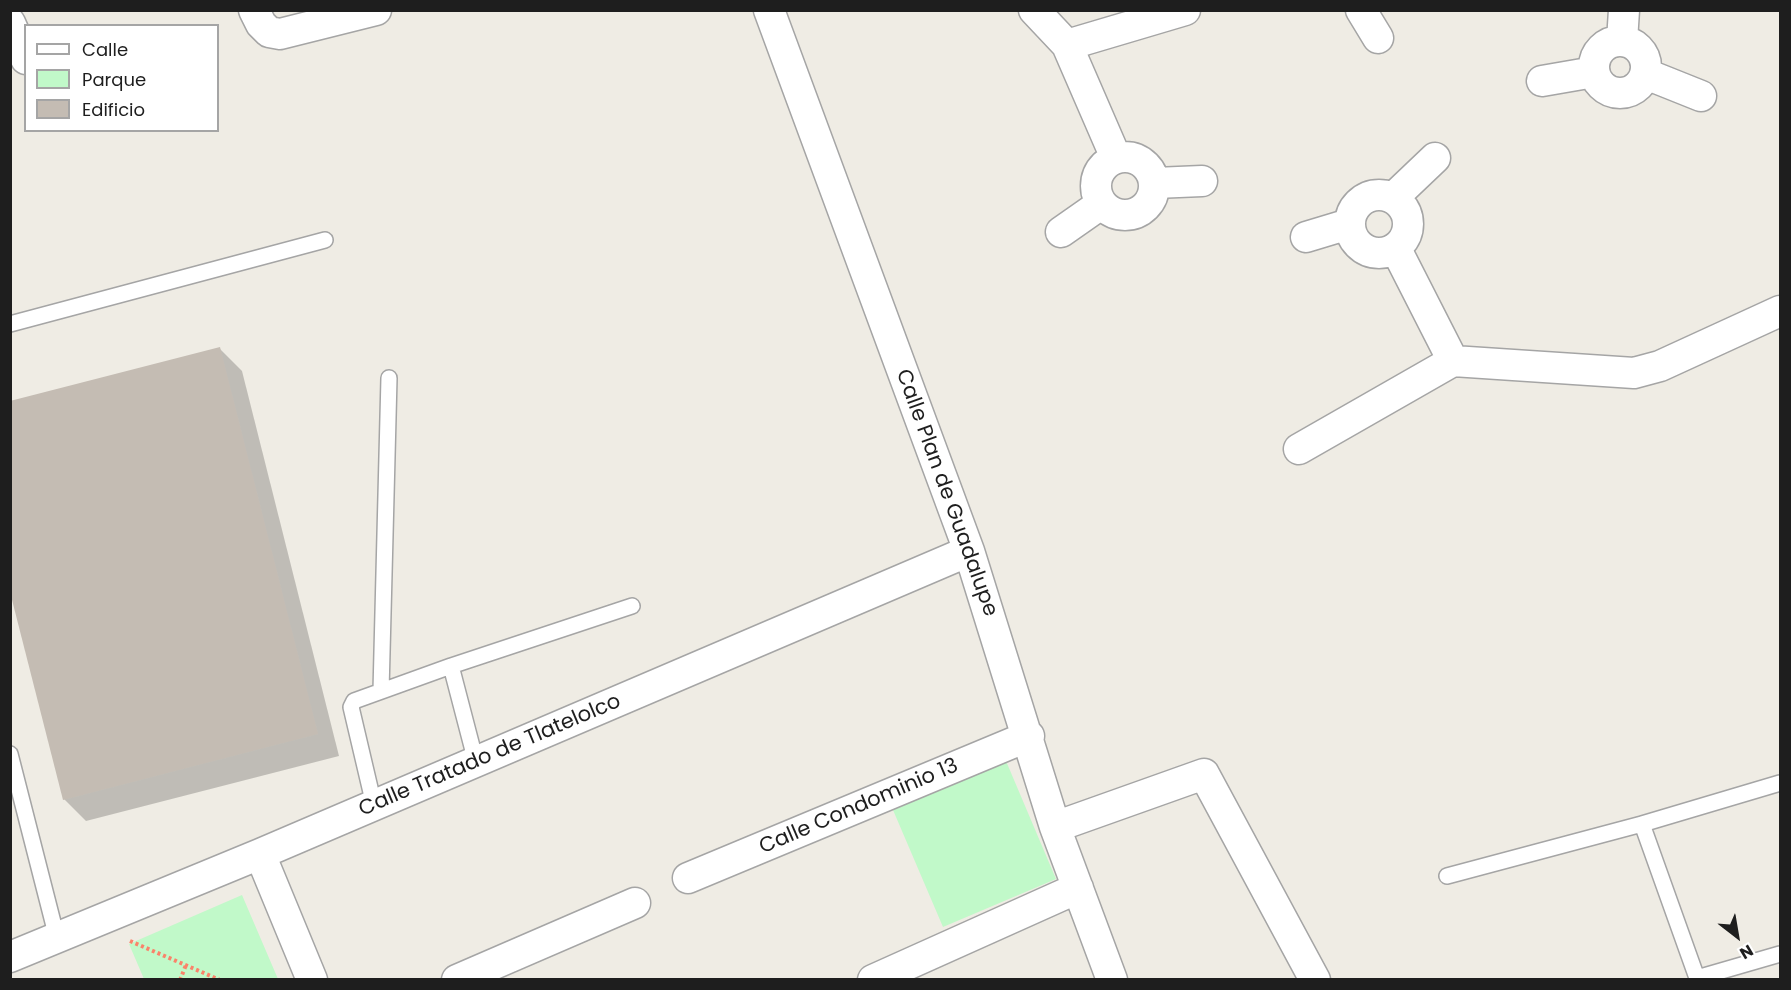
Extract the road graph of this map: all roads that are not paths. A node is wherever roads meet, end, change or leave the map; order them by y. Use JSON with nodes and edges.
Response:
{"nodes":[{"id":1,"x":376,"y":10,"type":"edge"},
{"id":2,"x":769,"y":10,"type":"edge"},
{"id":3,"x":1034,"y":10,"type":"edge"},
{"id":4,"x":1185,"y":10,"type":"edge"},
{"id":5,"x":1361,"y":10,"type":"edge"},
{"id":6,"x":1624,"y":10,"type":"edge"},
{"id":7,"x":261,"y":21,"type":"edge"},
{"id":8,"x":10,"y":23,"type":"edge"},
{"id":9,"x":1378,"y":38,"type":"dead end"},
{"id":10,"x":1622,"y":41,"type":"junction"},
{"id":11,"x":1067,"y":45,"type":"junction"},
{"id":12,"x":24,"y":54,"type":"edge"},
{"id":13,"x":1594,"y":72,"type":"junction"},
{"id":14,"x":1646,"y":74,"type":"junction"},
{"id":15,"x":1542,"y":81,"type":"dead end"},
{"id":16,"x":1701,"y":96,"type":"dead end"},
{"id":17,"x":1116,"y":158,"type":"junction"},
{"id":18,"x":1435,"y":158,"type":"dead end"},
{"id":19,"x":1202,"y":181,"type":"dead end"},
{"id":20,"x":1155,"y":183,"type":"junction"},
{"id":21,"x":1393,"y":198,"type":"junction"},
{"id":22,"x":1101,"y":204,"type":"junction"},
{"id":23,"x":1349,"y":224,"type":"junction"},
{"id":24,"x":1061,"y":232,"type":"dead end"},
{"id":25,"x":1306,"y":237,"type":"dead end"},
{"id":26,"x":325,"y":240,"type":"dead end"},
{"id":27,"x":1396,"y":249,"type":"junction"},
{"id":28,"x":1780,"y":311,"type":"edge"},
{"id":29,"x":10,"y":324,"type":"edge"},
{"id":30,"x":1453,"y":361,"type":"junction"},
{"id":31,"x":388,"y":378,"type":"dead end"},
{"id":32,"x":1299,"y":449,"type":"dead end"},
{"id":33,"x":969,"y":551,"type":"junction"},
{"id":34,"x":632,"y":606,"type":"dead end"},
{"id":35,"x":451,"y":666,"type":"junction"},
{"id":36,"x":381,"y":691,"type":"junction"},
{"id":37,"x":1029,"y":736,"type":"junction"},
{"id":38,"x":10,"y":754,"type":"edge"},
{"id":39,"x":476,"y":762,"type":"junction"},
{"id":40,"x":1780,"y":783,"type":"edge"},
{"id":41,"x":374,"y":805,"type":"junction"},
{"id":42,"x":1642,"y":824,"type":"junction"},
{"id":43,"x":1055,"y":827,"type":"junction"},
{"id":44,"x":260,"y":854,"type":"junction"},
{"id":45,"x":1447,"y":876,"type":"dead end"},
{"id":46,"x":688,"y":878,"type":"dead end"},
{"id":47,"x":1078,"y":888,"type":"junction"},
{"id":48,"x":635,"y":903,"type":"dead end"},
{"id":49,"x":57,"y":938,"type":"junction"},
{"id":50,"x":1780,"y":954,"type":"edge"},
{"id":51,"x":10,"y":957,"type":"edge"},
{"id":52,"x":1695,"y":979,"type":"edge"},
{"id":53,"x":312,"y":980,"type":"edge"},
{"id":54,"x":457,"y":980,"type":"edge"},
{"id":55,"x":873,"y":980,"type":"edge"},
{"id":56,"x":1112,"y":980,"type":"edge"},
{"id":57,"x":1316,"y":980,"type":"edge"}],
"edges":[{"from":1,"to":7,"type":"street"},
{"from":2,"to":33,"type":"street","name":"Calle Plan de Guadalupe"},
{"from":3,"to":11,"type":"street"},
{"from":4,"to":11,"type":"street"},
{"from":5,"to":9,"type":"street"},
{"from":6,"to":10,"type":"street"},
{"from":8,"to":12,"type":"street"},
{"from":10,"to":13,"type":"street"},
{"from":10,"to":14,"type":"street"},
{"from":11,"to":17,"type":"street"},
{"from":13,"to":14,"type":"street"},
{"from":13,"to":15,"type":"street"},
{"from":14,"to":16,"type":"street"},
{"from":17,"to":20,"type":"street"},
{"from":17,"to":22,"type":"street"},
{"from":18,"to":21,"type":"street"},
{"from":19,"to":20,"type":"street"},
{"from":20,"to":22,"type":"street"},
{"from":21,"to":23,"type":"street"},
{"from":21,"to":27,"type":"street"},
{"from":22,"to":24,"type":"street"},
{"from":23,"to":25,"type":"street"},
{"from":23,"to":27,"type":"street"},
{"from":26,"to":29,"type":"lane"},
{"from":27,"to":30,"type":"street"},
{"from":28,"to":30,"type":"street"},
{"from":30,"to":32,"type":"street"},
{"from":31,"to":36,"type":"lane"},
{"from":33,"to":37,"type":"street","name":"Calle Plan de Guadalupe"},
{"from":33,"to":39,"type":"street","name":"Calle Tratado de Tlatelolco"},
{"from":34,"to":35,"type":"lane"},
{"from":35,"to":36,"type":"lane"},
{"from":35,"to":39,"type":"lane"},
{"from":36,"to":41,"type":"lane"},
{"from":37,"to":43,"type":"street","name":"Calle Plan de Guadalupe"},
{"from":37,"to":46,"type":"street","name":"Calle Condominio 13"},
{"from":38,"to":49,"type":"lane"},
{"from":39,"to":41,"type":"street","name":"Calle Tratado de Tlatelolco"},
{"from":40,"to":42,"type":"lane"},
{"from":41,"to":44,"type":"street","name":"Calle Tratado de Tlatelolco"},
{"from":42,"to":45,"type":"lane"},
{"from":42,"to":52,"type":"lane"},
{"from":43,"to":47,"type":"street","name":"Calle Plan de Guadalupe"},
{"from":43,"to":57,"type":"street"},
{"from":44,"to":49,"type":"street","name":"Calle Tratado de Tlatelolco"},
{"from":44,"to":53,"type":"street"},
{"from":47,"to":55,"type":"street"},
{"from":47,"to":56,"type":"street","name":"Calle Plan de Guadalupe"},
{"from":48,"to":54,"type":"street"},
{"from":49,"to":51,"type":"street","name":"Calle Tratado de Tlatelolco"},
{"from":50,"to":52,"type":"lane"}]}
